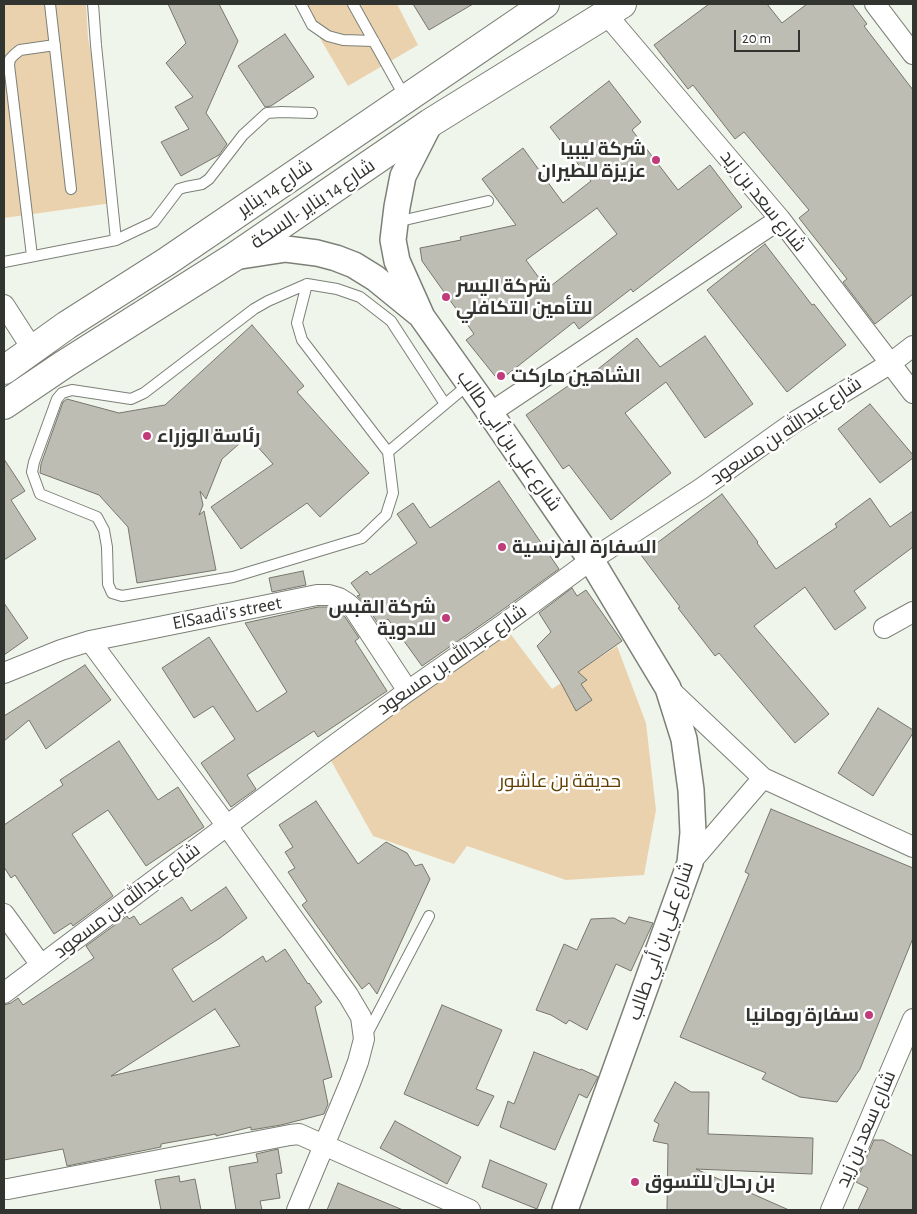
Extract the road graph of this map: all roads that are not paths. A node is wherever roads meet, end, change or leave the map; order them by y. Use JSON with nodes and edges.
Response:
{"nodes":[{"id":1,"x":50,"y":4,"type":"edge"},
{"id":2,"x":93,"y":4,"type":"edge"},
{"id":3,"x":301,"y":4,"type":"edge"},
{"id":4,"x":353,"y":4,"type":"edge"},
{"id":5,"x":524,"y":4,"type":"edge"},
{"id":6,"x":546,"y":4,"type":"edge"},
{"id":7,"x":875,"y":4,"type":"edge"},
{"id":8,"x":614,"y":9,"type":"edge"},
{"id":9,"x":502,"y":33,"type":"junction"},
{"id":10,"x":374,"y":41,"type":"junction"},
{"id":11,"x":55,"y":45,"type":"junction"},
{"id":12,"x":913,"y":54,"type":"edge"},
{"id":13,"x":406,"y":100,"type":"junction"},
{"id":14,"x":312,"y":113,"type":"dead end"},
{"id":15,"x":430,"y":123,"type":"junction"},
{"id":16,"x":71,"y":189,"type":"dead end"},
{"id":17,"x":488,"y":202,"type":"dead end"},
{"id":18,"x":780,"y":219,"type":"junction"},
{"id":19,"x":395,"y":223,"type":"junction"},
{"id":20,"x":116,"y":240,"type":"junction"},
{"id":21,"x":32,"y":256,"type":"junction"},
{"id":22,"x":234,"y":257,"type":"junction"},
{"id":23,"x":4,"y":262,"type":"edge"},
{"id":24,"x":307,"y":284,"type":"junction"},
{"id":25,"x":4,"y":306,"type":"edge"},
{"id":26,"x":422,"y":317,"type":"junction"},
{"id":27,"x":913,"y":346,"type":"edge"},
{"id":28,"x":33,"y":350,"type":"junction"},
{"id":29,"x":891,"y":363,"type":"junction"},
{"id":30,"x":4,"y":370,"type":"edge"},
{"id":31,"x":469,"y":383,"type":"junction"},
{"id":32,"x":913,"y":393,"type":"edge"},
{"id":33,"x":4,"y":404,"type":"edge"},
{"id":34,"x":445,"y":404,"type":"junction"},
{"id":35,"x":490,"y":413,"type":"junction"},
{"id":36,"x":388,"y":452,"type":"junction"},
{"id":37,"x":591,"y":560,"type":"junction"},
{"id":38,"x":913,"y":612,"type":"edge"},
{"id":39,"x":884,"y":628,"type":"dead end"},
{"id":40,"x":90,"y":641,"type":"junction"},
{"id":41,"x":4,"y":672,"type":"edge"},
{"id":42,"x":668,"y":688,"type":"junction"},
{"id":43,"x":408,"y":691,"type":"junction"},
{"id":44,"x":763,"y":778,"type":"junction"},
{"id":45,"x":227,"y":826,"type":"junction"},
{"id":46,"x":913,"y":847,"type":"edge"},
{"id":47,"x":690,"y":863,"type":"junction"},
{"id":48,"x":4,"y":914,"type":"edge"},
{"id":49,"x":429,"y":916,"type":"dead end"},
{"id":50,"x":41,"y":965,"type":"junction"},
{"id":51,"x":4,"y":993,"type":"edge"},
{"id":52,"x":913,"y":1019,"type":"edge"},
{"id":53,"x":364,"y":1039,"type":"junction"},
{"id":54,"x":324,"y":1145,"type":"junction"},
{"id":55,"x":4,"y":1188,"type":"edge"},
{"id":56,"x":297,"y":1210,"type":"edge"},
{"id":57,"x":470,"y":1210,"type":"edge"},
{"id":58,"x":565,"y":1210,"type":"edge"},
{"id":59,"x":831,"y":1210,"type":"edge"}],
"edges":[{"from":1,"to":11,"type":"lane"},
{"from":2,"to":20,"type":"lane"},
{"from":3,"to":10,"type":"lane"},
{"from":4,"to":10,"type":"lane"},
{"from":5,"to":9,"type":"highway"},
{"from":6,"to":9,"type":"highway","name":"شارع 14 يناير"},
{"from":7,"to":12,"type":"street"},
{"from":8,"to":15,"type":"highway","name":"شارع 14 يناير -السكة"},
{"from":8,"to":18,"type":"street","name":"شارع سعد بن زيد"},
{"from":9,"to":13,"type":"highway","name":"شارع 14 يناير"},
{"from":10,"to":13,"type":"lane"},
{"from":11,"to":16,"type":"lane"},
{"from":11,"to":21,"type":"lane"},
{"from":13,"to":28,"type":"highway","name":"شارع 14 يناير"},
{"from":14,"to":20,"type":"lane"},
{"from":15,"to":19,"type":"street","name":"شارع علي بن أبي طالب"},
{"from":15,"to":22,"type":"highway","name":"شارع 14 يناير -السكة"},
{"from":17,"to":19,"type":"lane"},
{"from":18,"to":29,"type":"street","name":"شارع سعد بن زيد"},
{"from":18,"to":35,"type":"street"},
{"from":19,"to":26,"type":"street","name":"شارع علي بن أبي طالب"},
{"from":20,"to":21,"type":"lane"},
{"from":21,"to":23,"type":"lane"},
{"from":22,"to":26,"type":"street","name":"شارع علي بن أبي طالب"},
{"from":22,"to":33,"type":"highway","name":"شارع 14 يناير -السكة"},
{"from":24,"to":34,"type":"lane"},
{"from":24,"to":36,"type":"lane"},
{"from":24,"to":36,"type":"lane"},
{"from":25,"to":28,"type":"street"},
{"from":26,"to":31,"type":"street","name":"شارع علي بن أبي طالب"},
{"from":27,"to":29,"type":"street","name":"شارع عبدالله بن مسعود"},
{"from":28,"to":30,"type":"highway","name":"شارع 14 يناير"},
{"from":29,"to":32,"type":"street","name":"شارع سعد بن زيد"},
{"from":29,"to":37,"type":"street","name":"شارع عبدالله بن مسعود"},
{"from":31,"to":34,"type":"lane"},
{"from":31,"to":35,"type":"street","name":"شارع علي بن أبي طالب"},
{"from":34,"to":36,"type":"lane"},
{"from":35,"to":37,"type":"street","name":"شارع علي بن أبي طالب"},
{"from":37,"to":42,"type":"street","name":"شارع علي بن أبي طالب"},
{"from":37,"to":43,"type":"street","name":"شارع عبدالله بن مسعود"},
{"from":38,"to":39,"type":"street"},
{"from":40,"to":41,"type":"street","name":"ElSaadi’s street"},
{"from":40,"to":43,"type":"street","name":"ElSaadi’s street"},
{"from":40,"to":45,"type":"street"},
{"from":42,"to":44,"type":"street"},
{"from":42,"to":47,"type":"street","name":"شارع علي بن أبي طالب"},
{"from":43,"to":45,"type":"street","name":"شارع عبدالله بن مسعود"},
{"from":44,"to":46,"type":"street"},
{"from":44,"to":47,"type":"street"},
{"from":45,"to":50,"type":"street","name":"شارع عبدالله بن مسعود"},
{"from":45,"to":53,"type":"street"},
{"from":47,"to":58,"type":"street","name":"شارع علي بن أبي طالب"},
{"from":48,"to":50,"type":"street"},
{"from":49,"to":53,"type":"lane"},
{"from":50,"to":51,"type":"street","name":"شارع عبدالله بن مسعود"},
{"from":52,"to":59,"type":"street","name":"شارع سعد بن زيد"},
{"from":53,"to":54,"type":"street"},
{"from":54,"to":55,"type":"street"},
{"from":54,"to":56,"type":"street"},
{"from":54,"to":57,"type":"street"}]}
